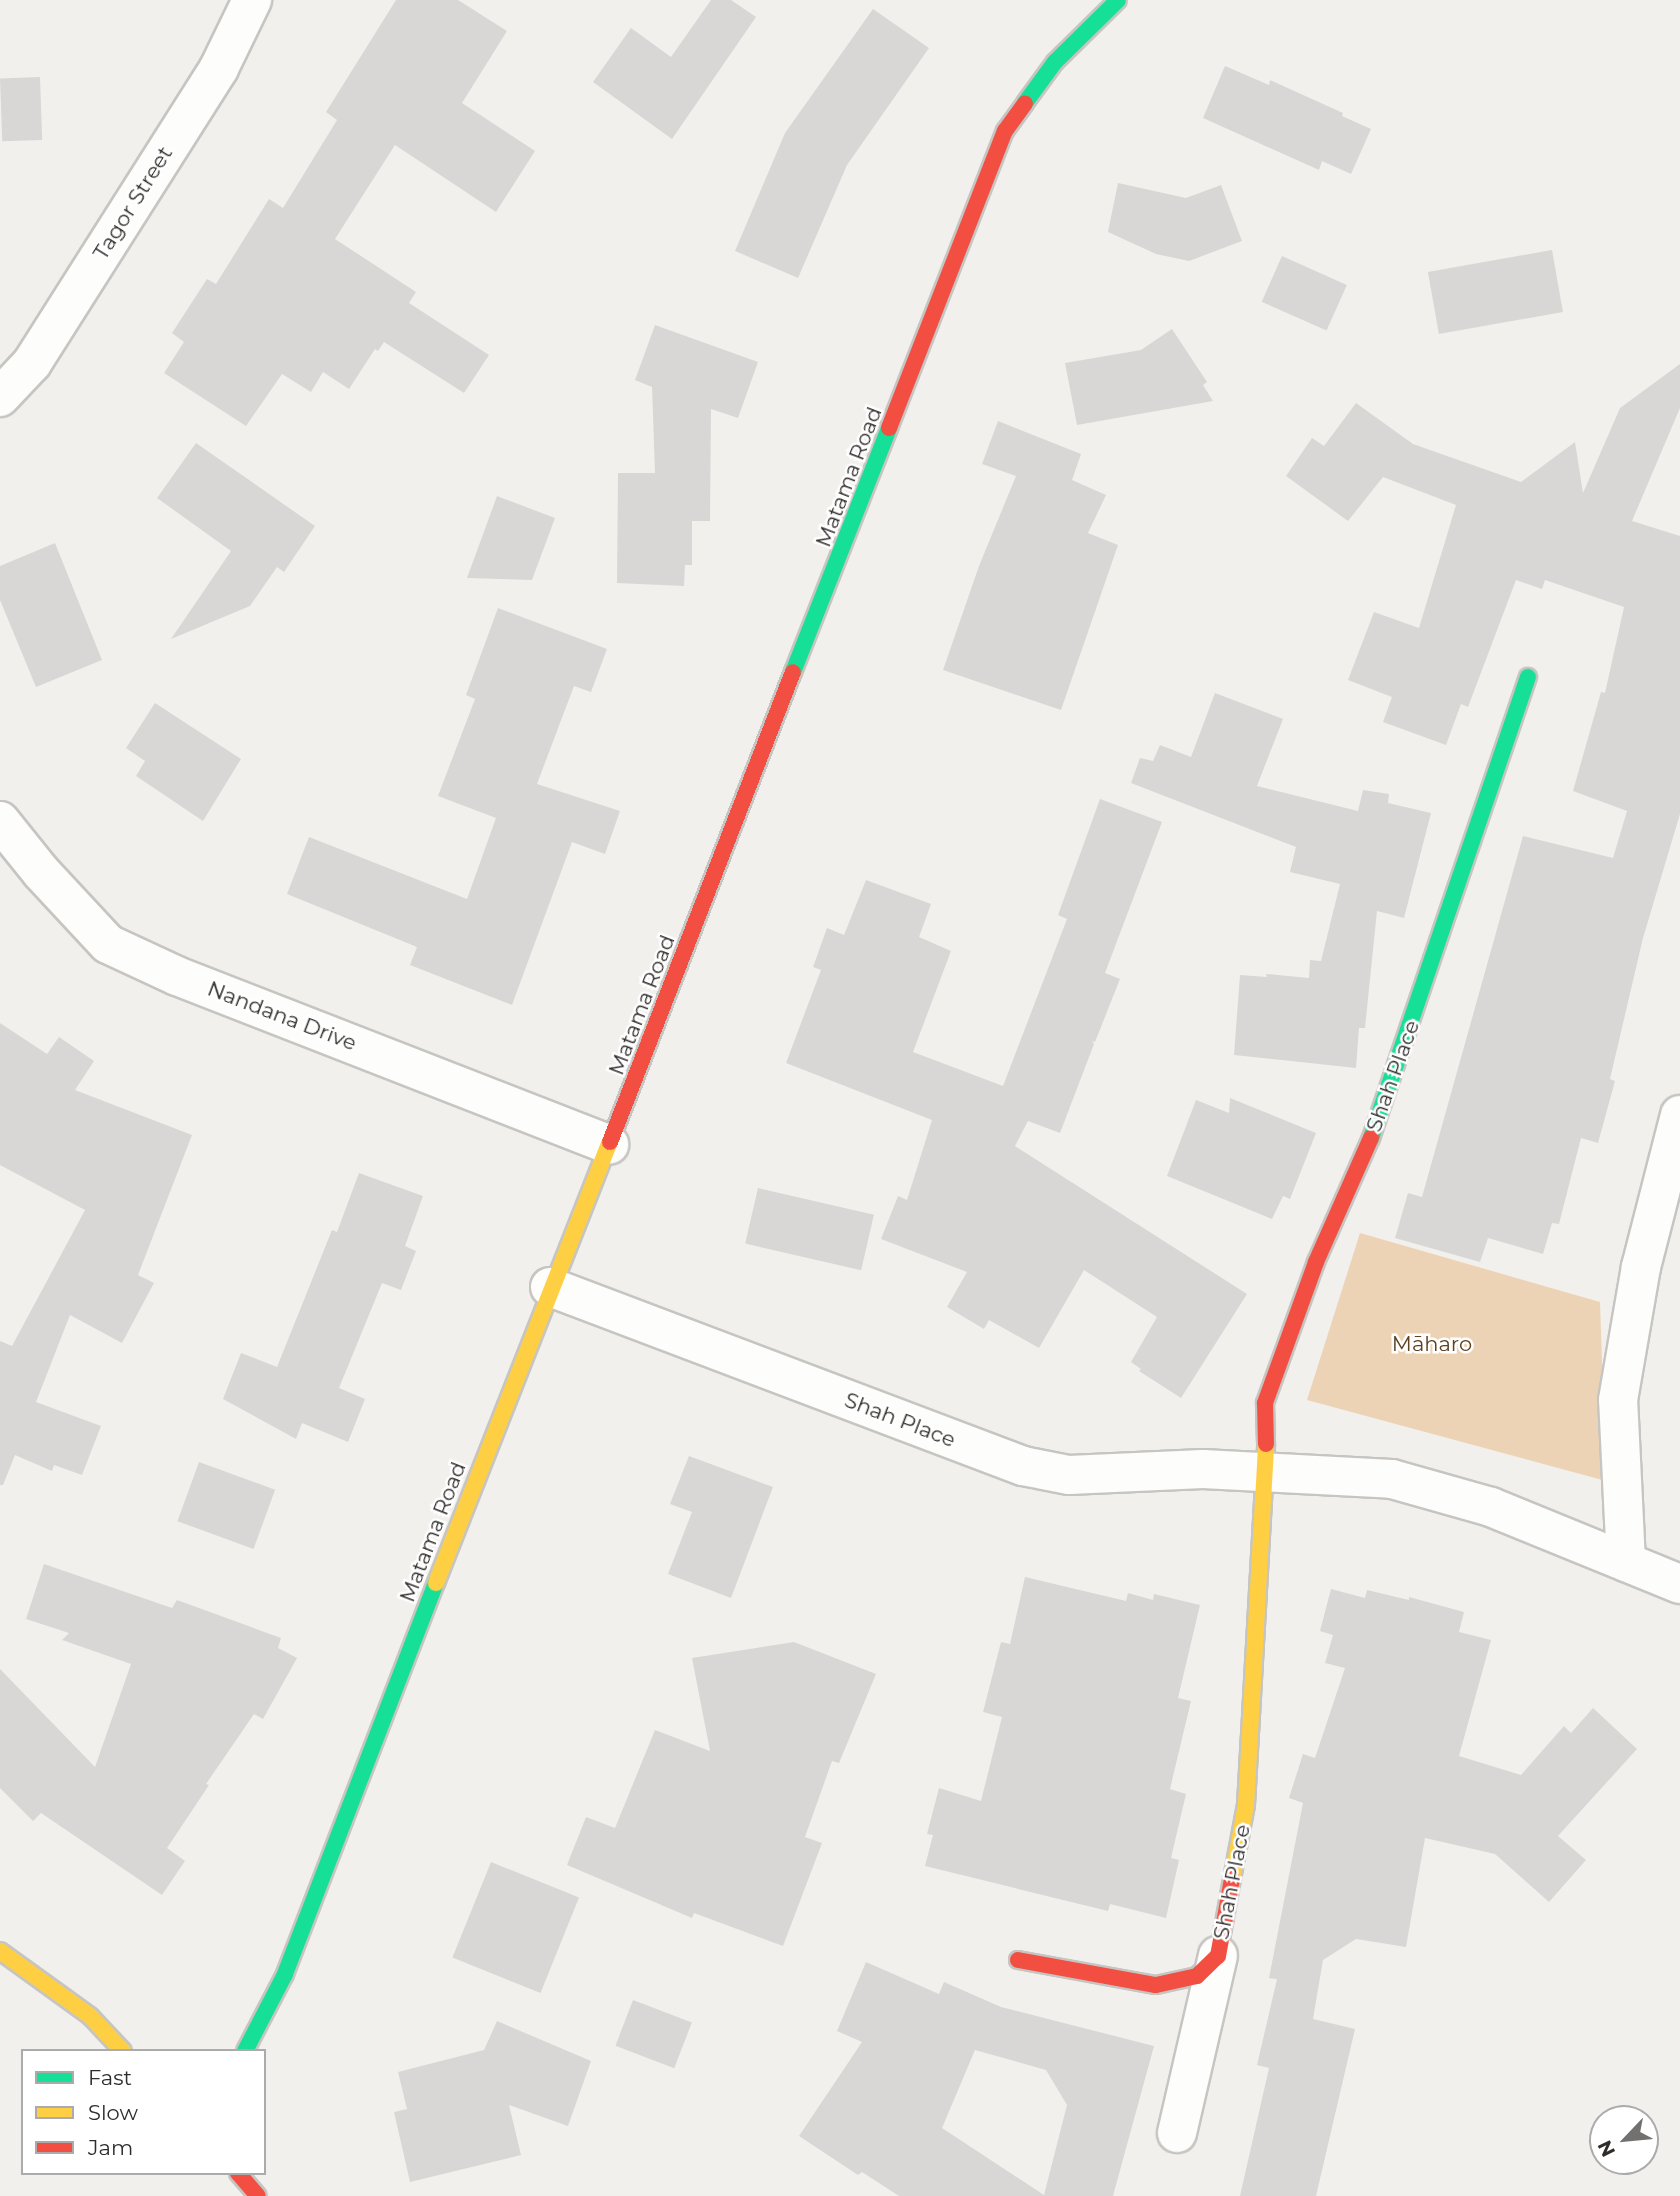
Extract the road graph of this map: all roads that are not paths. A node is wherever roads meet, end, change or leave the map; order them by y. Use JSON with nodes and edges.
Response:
{"nodes":[{"id":1,"x":252,"y":0,"type":"edge"},
{"id":2,"x":1118,"y":0,"type":"edge"},
{"id":3,"x":0,"y":397,"type":"edge"},
{"id":4,"x":1528,"y":677,"type":"dead end"},
{"id":5,"x":0,"y":821,"type":"edge"},
{"id":6,"x":1680,"y":1115,"type":"edge"},
{"id":7,"x":609,"y":1144,"type":"junction"},
{"id":8,"x":550,"y":1287,"type":"junction"},
{"id":9,"x":1265,"y":1472,"type":"junction"},
{"id":10,"x":1626,"y":1562,"type":"junction"},
{"id":11,"x":1680,"y":1584,"type":"edge"},
{"id":12,"x":0,"y":1951,"type":"edge"},
{"id":13,"x":1218,"y":1956,"type":"junction"},
{"id":14,"x":1018,"y":1960,"type":"dead end"},
{"id":15,"x":121,"y":2049,"type":"edge"},
{"id":16,"x":246,"y":2049,"type":"edge"},
{"id":17,"x":1177,"y":2133,"type":"dead end"},
{"id":18,"x":240,"y":2175,"type":"edge"},
{"id":19,"x":258,"y":2196,"type":"edge"}],
"edges":[{"from":1,"to":3,"type":"street","name":"Tagor Street"},
{"from":2,"to":7,"type":"street","name":"Matama Road"},
{"from":4,"to":9,"type":"street","name":"Shah Place"},
{"from":5,"to":7,"type":"street","name":"Nandana Drive"},
{"from":6,"to":10,"type":"street"},
{"from":7,"to":8,"type":"street","name":"Matama Road"},
{"from":8,"to":9,"type":"street","name":"Shah Place"},
{"from":8,"to":16,"type":"street","name":"Matama Road"},
{"from":9,"to":10,"type":"street","name":"Shah Place"},
{"from":9,"to":13,"type":"street","name":"Shah Place"},
{"from":10,"to":11,"type":"street","name":"Shah Place"},
{"from":12,"to":15,"type":"street"},
{"from":13,"to":14,"type":"street","name":"Shah Place"},
{"from":13,"to":17,"type":"street","name":"Shah Place"},
{"from":18,"to":19,"type":"street"}]}
